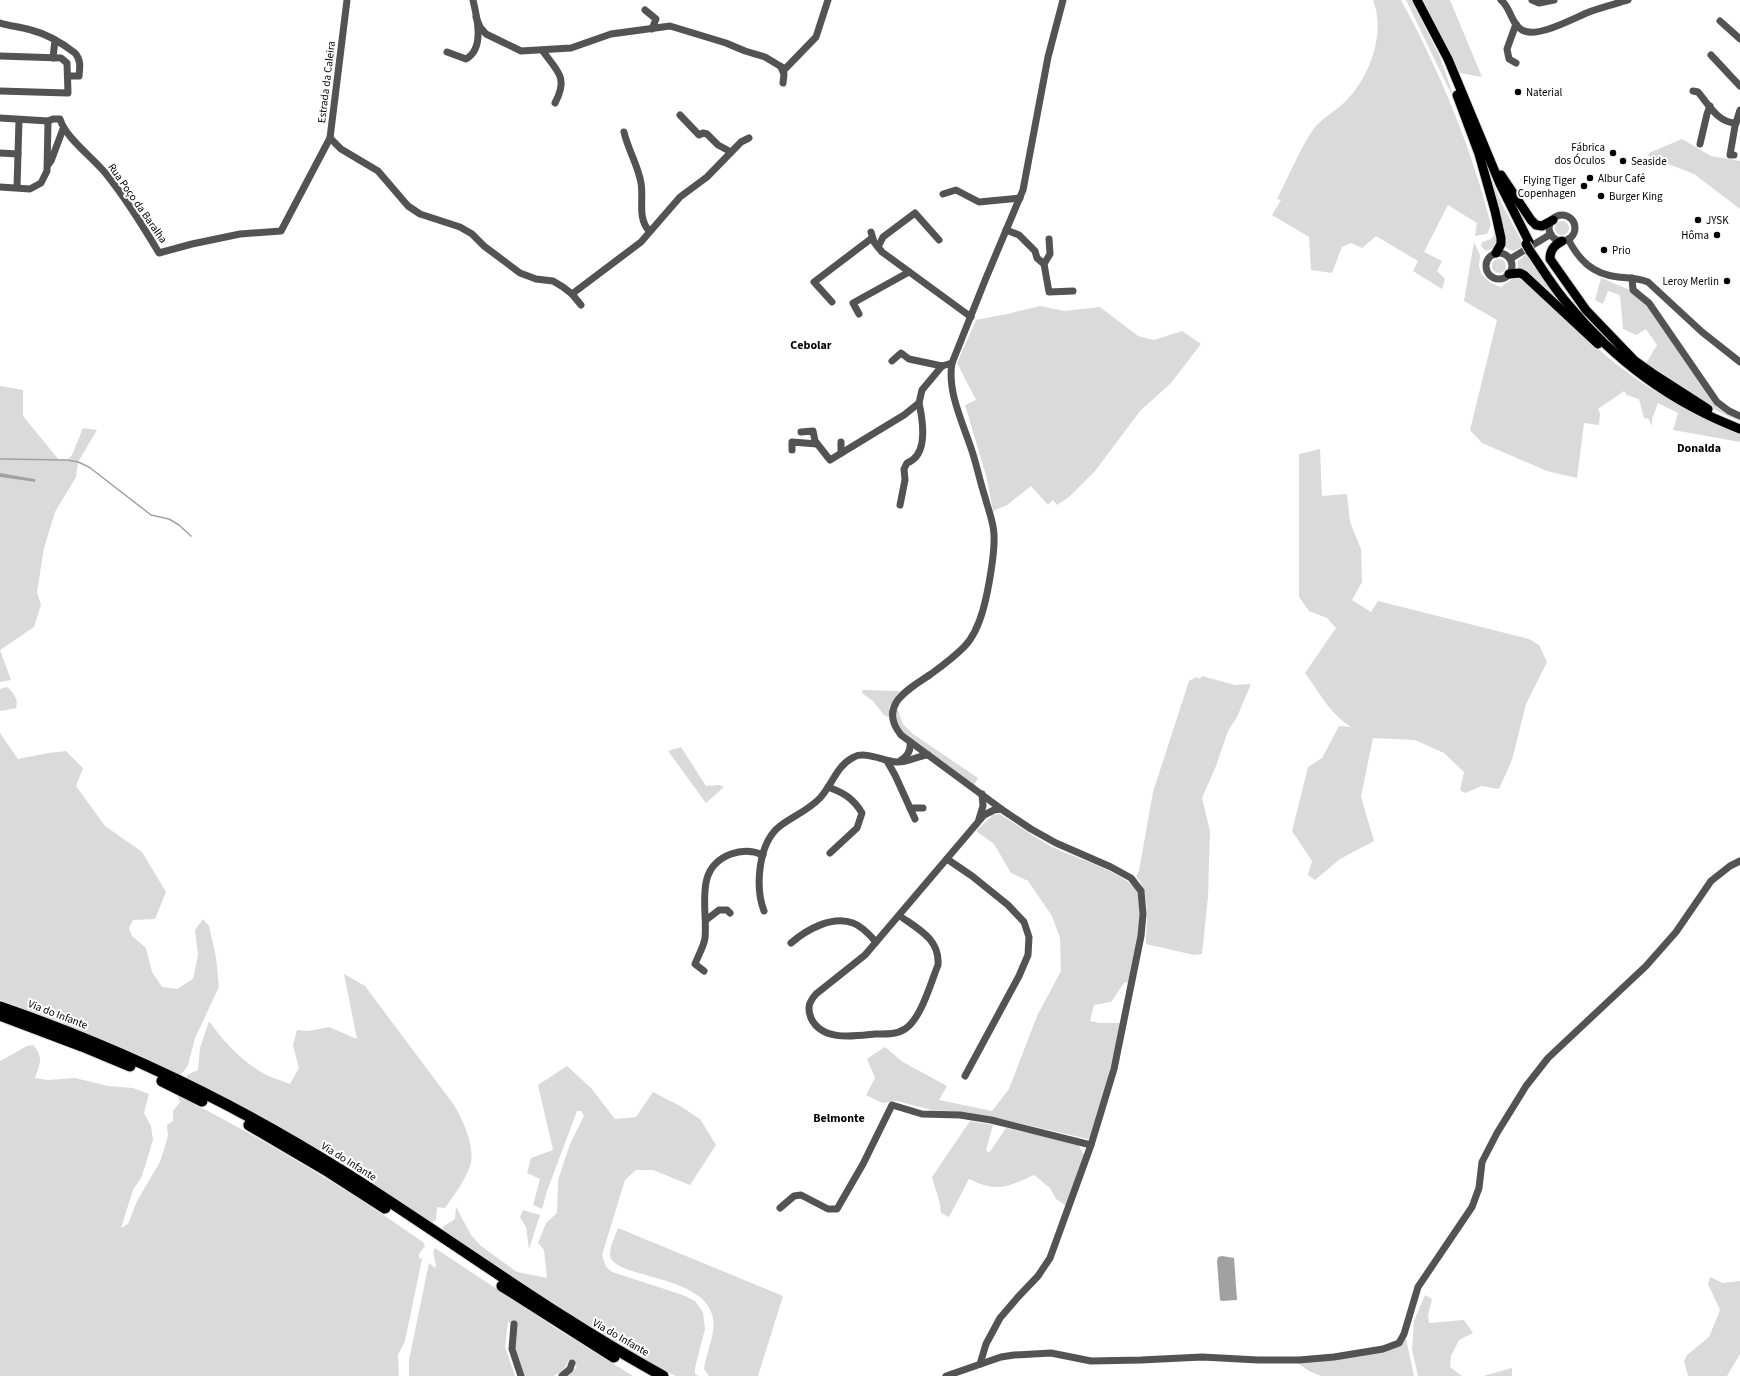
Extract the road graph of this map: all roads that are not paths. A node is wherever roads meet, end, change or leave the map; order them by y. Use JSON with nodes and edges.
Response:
{"nodes":[{"id":1,"x":347,"y":0,"type":"edge"},
{"id":2,"x":473,"y":0,"type":"edge"},
{"id":3,"x":828,"y":0,"type":"edge"},
{"id":4,"x":1062,"y":0,"type":"edge"},
{"id":5,"x":1417,"y":0,"type":"edge"},
{"id":6,"x":1501,"y":0,"type":"edge"},
{"id":7,"x":1532,"y":0,"type":"edge"},
{"id":8,"x":1554,"y":0,"type":"edge"},
{"id":9,"x":1628,"y":0,"type":"edge"},
{"id":10,"x":645,"y":10,"type":"dead end"},
{"id":11,"x":476,"y":17,"type":"junction"},
{"id":12,"x":1720,"y":21,"type":"dead end"},
{"id":13,"x":0,"y":23,"type":"edge"},
{"id":14,"x":1516,"y":24,"type":"junction"},
{"id":15,"x":652,"y":29,"type":"junction"},
{"id":16,"x":1437,"y":38,"type":"junction"},
{"id":17,"x":1740,"y":39,"type":"edge"},
{"id":18,"x":55,"y":40,"type":"junction"},
{"id":19,"x":542,"y":50,"type":"junction"},
{"id":20,"x":447,"y":52,"type":"dead end"},
{"id":21,"x":1711,"y":55,"type":"dead end"},
{"id":22,"x":0,"y":56,"type":"edge"},
{"id":23,"x":53,"y":58,"type":"junction"},
{"id":24,"x":1516,"y":63,"type":"dead end"},
{"id":25,"x":781,"y":66,"type":"junction"},
{"id":26,"x":68,"y":76,"type":"junction"},
{"id":27,"x":783,"y":83,"type":"dead end"},
{"id":28,"x":1740,"y":86,"type":"edge"},
{"id":29,"x":0,"y":91,"type":"edge"},
{"id":30,"x":1693,"y":91,"type":"dead end"},
{"id":31,"x":555,"y":103,"type":"dead end"},
{"id":32,"x":1710,"y":106,"type":"junction"},
{"id":33,"x":1740,"y":110,"type":"edge"},
{"id":34,"x":680,"y":115,"type":"dead end"},
{"id":35,"x":0,"y":118,"type":"edge"},
{"id":36,"x":19,"y":120,"type":"junction"},
{"id":37,"x":48,"y":121,"type":"junction"},
{"id":38,"x":1736,"y":124,"type":"junction"},
{"id":39,"x":63,"y":129,"type":"junction"},
{"id":40,"x":624,"y":132,"type":"dead end"},
{"id":41,"x":330,"y":138,"type":"junction"},
{"id":42,"x":749,"y":138,"type":"dead end"},
{"id":43,"x":1700,"y":144,"type":"dead end"},
{"id":44,"x":731,"y":152,"type":"junction"},
{"id":45,"x":0,"y":153,"type":"edge"},
{"id":46,"x":18,"y":154,"type":"junction"},
{"id":47,"x":1734,"y":156,"type":"dead end"},
{"id":48,"x":48,"y":165,"type":"junction"},
{"id":49,"x":0,"y":187,"type":"edge"},
{"id":50,"x":17,"y":187,"type":"junction"},
{"id":51,"x":943,"y":194,"type":"dead end"},
{"id":52,"x":1020,"y":198,"type":"junction"},
{"id":53,"x":1553,"y":220,"type":"junction"},
{"id":54,"x":1006,"y":230,"type":"junction"},
{"id":55,"x":649,"y":231,"type":"junction"},
{"id":56,"x":1551,"y":234,"type":"junction"},
{"id":57,"x":1048,"y":239,"type":"dead end"},
{"id":58,"x":938,"y":240,"type":"dead end"},
{"id":59,"x":1565,"y":240,"type":"junction"},
{"id":60,"x":878,"y":247,"type":"junction"},
{"id":61,"x":1530,"y":247,"type":"junction"},
{"id":62,"x":1496,"y":253,"type":"junction"},
{"id":63,"x":1510,"y":259,"type":"junction"},
{"id":64,"x":1044,"y":264,"type":"junction"},
{"id":65,"x":909,"y":272,"type":"junction"},
{"id":66,"x":1509,"y":274,"type":"junction"},
{"id":67,"x":1632,"y":278,"type":"junction"},
{"id":68,"x":1073,"y":290,"type":"dead end"},
{"id":69,"x":572,"y":294,"type":"junction"},
{"id":70,"x":832,"y":302,"type":"dead end"},
{"id":71,"x":581,"y":305,"type":"dead end"},
{"id":72,"x":859,"y":314,"type":"dead end"},
{"id":73,"x":971,"y":317,"type":"junction"},
{"id":74,"x":892,"y":361,"type":"dead end"},
{"id":75,"x":1740,"y":362,"type":"edge"},
{"id":76,"x":952,"y":363,"type":"junction"},
{"id":77,"x":942,"y":366,"type":"junction"},
{"id":78,"x":919,"y":403,"type":"junction"},
{"id":79,"x":1717,"y":415,"type":"junction"},
{"id":80,"x":1740,"y":416,"type":"edge"},
{"id":81,"x":1740,"y":424,"type":"edge"},
{"id":82,"x":1730,"y":425,"type":"junction"},
{"id":83,"x":1740,"y":429,"type":"edge"},
{"id":84,"x":801,"y":432,"type":"dead end"},
{"id":85,"x":841,"y":442,"type":"dead end"},
{"id":86,"x":817,"y":444,"type":"junction"},
{"id":87,"x":792,"y":450,"type":"dead end"},
{"id":88,"x":841,"y":453,"type":"junction"},
{"id":89,"x":900,"y":505,"type":"dead end"},
{"id":90,"x":910,"y":742,"type":"junction"},
{"id":91,"x":928,"y":755,"type":"junction"},
{"id":92,"x":887,"y":761,"type":"junction"},
{"id":93,"x":897,"y":762,"type":"junction"},
{"id":94,"x":828,"y":787,"type":"junction"},
{"id":95,"x":982,"y":794,"type":"junction"},
{"id":96,"x":910,"y":808,"type":"junction"},
{"id":97,"x":923,"y":808,"type":"dead end"},
{"id":98,"x":1000,"y":809,"type":"junction"},
{"id":99,"x":915,"y":818,"type":"dead end"},
{"id":100,"x":976,"y":823,"type":"junction"},
{"id":101,"x":830,"y":853,"type":"dead end"},
{"id":102,"x":763,"y":855,"type":"junction"},
{"id":103,"x":947,"y":859,"type":"junction"},
{"id":104,"x":1740,"y":861,"type":"edge"},
{"id":105,"x":764,"y":911,"type":"dead end"},
{"id":106,"x":730,"y":913,"type":"dead end"},
{"id":107,"x":900,"y":916,"type":"junction"},
{"id":108,"x":706,"y":920,"type":"junction"},
{"id":109,"x":876,"y":942,"type":"junction"},
{"id":110,"x":790,"y":943,"type":"dead end"},
{"id":111,"x":704,"y":971,"type":"dead end"},
{"id":112,"x":0,"y":1006,"type":"edge"},
{"id":113,"x":0,"y":1015,"type":"edge"},
{"id":114,"x":965,"y":1076,"type":"dead end"},
{"id":115,"x":1091,"y":1145,"type":"junction"},
{"id":116,"x":780,"y":1208,"type":"dead end"},
{"id":117,"x":514,"y":1324,"type":"dead end"},
{"id":118,"x":572,"y":1363,"type":"dead end"},
{"id":119,"x":980,"y":1364,"type":"junction"},
{"id":120,"x":521,"y":1376,"type":"edge"},
{"id":121,"x":562,"y":1376,"type":"edge"},
{"id":122,"x":648,"y":1376,"type":"edge"},
{"id":123,"x":663,"y":1376,"type":"edge"},
{"id":124,"x":946,"y":1376,"type":"edge"}],
"edges":[{"from":1,"to":41,"type":"street","name":"Estrada da Caleira"},
{"from":2,"to":11,"type":"street"},
{"from":3,"to":25,"type":"street"},
{"from":4,"to":52,"type":"street"},
{"from":5,"to":16,"type":"main road"},
{"from":6,"to":14,"type":"street"},
{"from":7,"to":8,"type":"street"},
{"from":9,"to":14,"type":"street"},
{"from":10,"to":15,"type":"street"},
{"from":11,"to":19,"type":"street"},
{"from":11,"to":20,"type":"street"},
{"from":12,"to":17,"type":"street"},
{"from":13,"to":18,"type":"street"},
{"from":14,"to":24,"type":"street"},
{"from":15,"to":19,"type":"street"},
{"from":15,"to":25,"type":"street"},
{"from":16,"to":53,"type":"main road"},
{"from":16,"to":61,"type":"main road"},
{"from":16,"to":62,"type":"main road"},
{"from":18,"to":23,"type":"street"},
{"from":18,"to":26,"type":"street"},
{"from":19,"to":31,"type":"street"},
{"from":21,"to":28,"type":"street"},
{"from":22,"to":23,"type":"street"},
{"from":23,"to":26,"type":"street"},
{"from":25,"to":27,"type":"street"},
{"from":26,"to":29,"type":"street"},
{"from":30,"to":32,"type":"street"},
{"from":32,"to":38,"type":"street"},
{"from":32,"to":43,"type":"street"},
{"from":33,"to":38,"type":"street"},
{"from":34,"to":44,"type":"street"},
{"from":35,"to":36,"type":"street"},
{"from":36,"to":37,"type":"street"},
{"from":36,"to":46,"type":"street"},
{"from":37,"to":39,"type":"street"},
{"from":37,"to":48,"type":"street"},
{"from":38,"to":47,"type":"street"},
{"from":39,"to":41,"type":"street","name":"Rua Poço da Baralha"},
{"from":39,"to":48,"type":"street"},
{"from":40,"to":55,"type":"street"},
{"from":41,"to":69,"type":"street","name":"Estrada da Caleira"},
{"from":42,"to":44,"type":"street"},
{"from":44,"to":55,"type":"street"},
{"from":45,"to":46,"type":"street"},
{"from":46,"to":50,"type":"street"},
{"from":48,"to":50,"type":"street"},
{"from":49,"to":50,"type":"street"},
{"from":51,"to":52,"type":"street"},
{"from":52,"to":54,"type":"street"},
{"from":53,"to":56,"type":"street"},
{"from":53,"to":59,"type":"street"},
{"from":54,"to":64,"type":"street"},
{"from":54,"to":73,"type":"street"},
{"from":55,"to":69,"type":"street"},
{"from":56,"to":59,"type":"street"},
{"from":56,"to":63,"type":"street"},
{"from":57,"to":64,"type":"street"},
{"from":58,"to":60,"type":"street"},
{"from":59,"to":67,"type":"street"},
{"from":59,"to":79,"type":"main road"},
{"from":60,"to":65,"type":"street"},
{"from":60,"to":70,"type":"street"},
{"from":61,"to":79,"type":"main road"},
{"from":61,"to":82,"type":"main road"},
{"from":62,"to":63,"type":"street"},
{"from":62,"to":66,"type":"street"},
{"from":63,"to":66,"type":"street"},
{"from":64,"to":68,"type":"street"},
{"from":65,"to":72,"type":"street"},
{"from":65,"to":73,"type":"street"},
{"from":66,"to":82,"type":"main road"},
{"from":67,"to":75,"type":"street"},
{"from":67,"to":80,"type":"street"},
{"from":69,"to":71,"type":"street","name":"Estrada da Caleira"},
{"from":73,"to":76,"type":"street"},
{"from":74,"to":77,"type":"street"},
{"from":76,"to":77,"type":"street"},
{"from":76,"to":90,"type":"street"},
{"from":77,"to":78,"type":"street"},
{"from":78,"to":88,"type":"street"},
{"from":78,"to":89,"type":"street"},
{"from":79,"to":81,"type":"main road"},
{"from":82,"to":83,"type":"main road"},
{"from":84,"to":86,"type":"street"},
{"from":85,"to":88,"type":"street"},
{"from":86,"to":87,"type":"street"},
{"from":86,"to":88,"type":"street"},
{"from":90,"to":91,"type":"street"},
{"from":90,"to":93,"type":"street"},
{"from":91,"to":93,"type":"street"},
{"from":91,"to":95,"type":"street"},
{"from":92,"to":93,"type":"street"},
{"from":92,"to":94,"type":"street"},
{"from":92,"to":96,"type":"street"},
{"from":94,"to":101,"type":"street"},
{"from":94,"to":102,"type":"street"},
{"from":95,"to":98,"type":"street"},
{"from":95,"to":100,"type":"street"},
{"from":96,"to":97,"type":"street"},
{"from":96,"to":99,"type":"street"},
{"from":98,"to":100,"type":"street"},
{"from":98,"to":115,"type":"street"},
{"from":100,"to":103,"type":"street"},
{"from":102,"to":105,"type":"street"},
{"from":102,"to":108,"type":"street"},
{"from":103,"to":107,"type":"street"},
{"from":103,"to":114,"type":"street"},
{"from":104,"to":119,"type":"street"},
{"from":106,"to":108,"type":"street"},
{"from":107,"to":109,"type":"street"},
{"from":107,"to":109,"type":"street"},
{"from":108,"to":111,"type":"street"},
{"from":109,"to":110,"type":"street"},
{"from":112,"to":123,"type":"highway","name":"Via do Infante"},
{"from":113,"to":122,"type":"highway","name":"Via do Infante"},
{"from":115,"to":116,"type":"street"},
{"from":115,"to":119,"type":"street"},
{"from":117,"to":120,"type":"street"},
{"from":118,"to":121,"type":"street"},
{"from":119,"to":124,"type":"street"}]}
